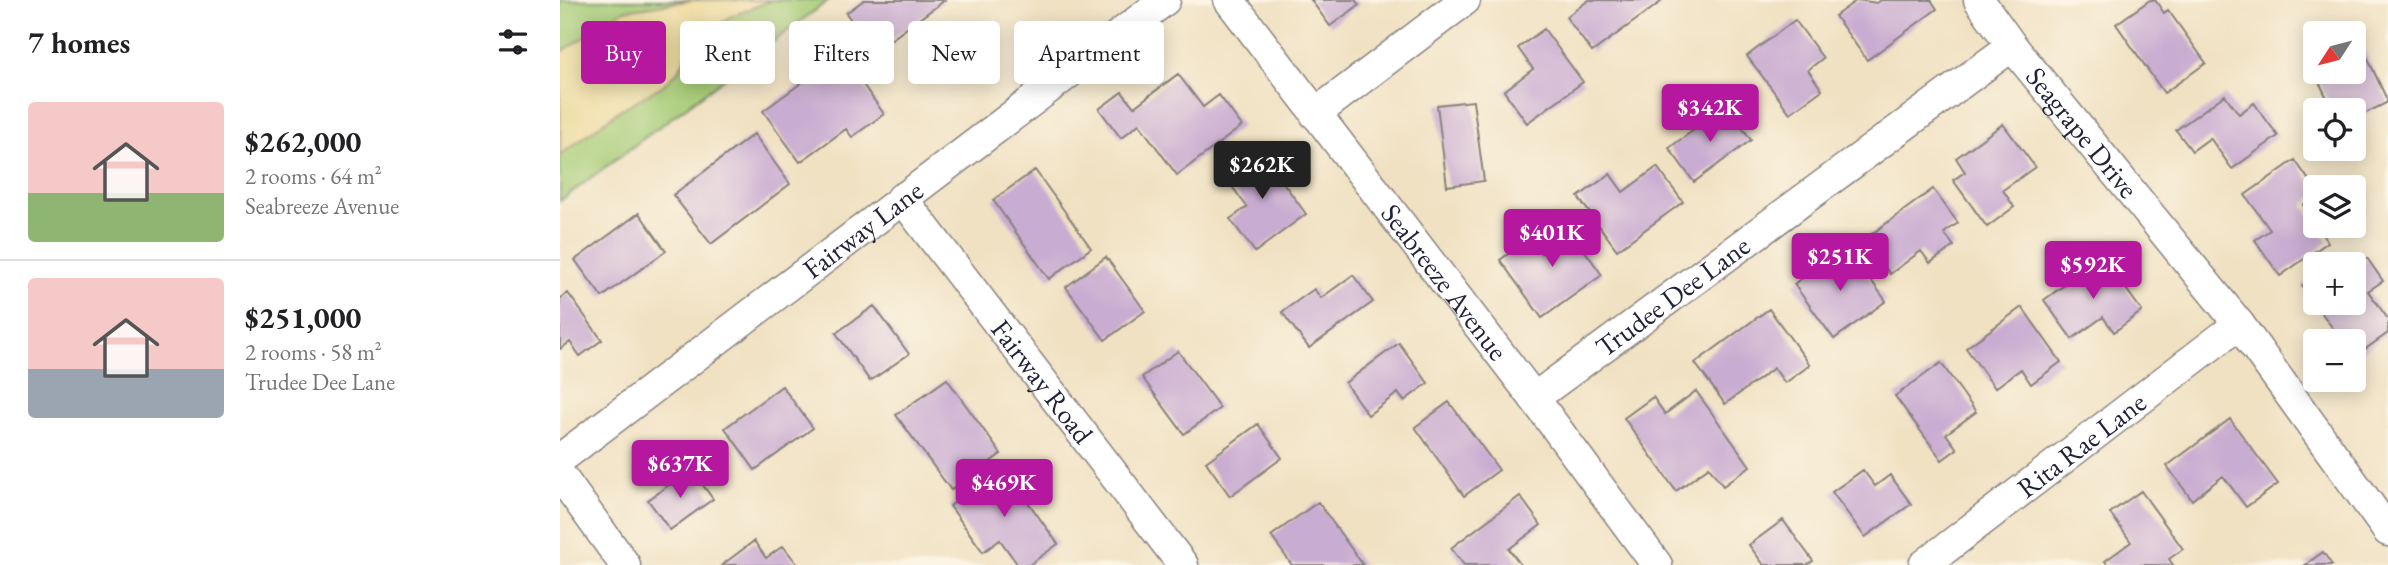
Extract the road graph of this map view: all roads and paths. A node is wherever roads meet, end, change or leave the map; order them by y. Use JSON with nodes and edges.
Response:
{"nodes":[{"id":1,"x":1165,"y":0,"type":"edge"},
{"id":2,"x":1229,"y":0,"type":"edge"},
{"id":3,"x":1465,"y":0,"type":"edge"},
{"id":4,"x":1979,"y":0,"type":"edge"},
{"id":5,"x":2012,"y":46,"type":"junction"},
{"id":6,"x":1315,"y":114,"type":"junction"},
{"id":7,"x":902,"y":198,"type":"junction"},
{"id":8,"x":2239,"y":324,"type":"junction"},
{"id":9,"x":1534,"y":398,"type":"junction"},
{"id":10,"x":560,"y":459,"type":"edge"},
{"id":11,"x":560,"y":475,"type":"edge"},
{"id":12,"x":2388,"y":531,"type":"edge"},
{"id":13,"x":625,"y":565,"type":"edge"},
{"id":14,"x":1183,"y":565,"type":"edge"},
{"id":15,"x":1657,"y":565,"type":"edge"},
{"id":16,"x":1924,"y":565,"type":"edge"}],
"edges":[{"from":1,"to":7,"type":"street","name":"Fairway Lane"},
{"from":2,"to":6,"type":"street","name":"Seabreeze Avenue"},
{"from":3,"to":6,"type":"street"},
{"from":4,"to":5,"type":"street","name":"Seagrape Drive"},
{"from":5,"to":8,"type":"street","name":"Seagrape Drive"},
{"from":5,"to":9,"type":"street","name":"Trudee Dee Lane"},
{"from":6,"to":9,"type":"street","name":"Seabreeze Avenue"},
{"from":7,"to":10,"type":"street","name":"Fairway Lane"},
{"from":7,"to":14,"type":"street","name":"Fairway Road"},
{"from":8,"to":12,"type":"street","name":"Seagrape Drive"},
{"from":8,"to":16,"type":"street","name":"Rita Rae Lane"},
{"from":9,"to":15,"type":"street","name":"Seabreeze Avenue"},
{"from":11,"to":13,"type":"street"}]}
